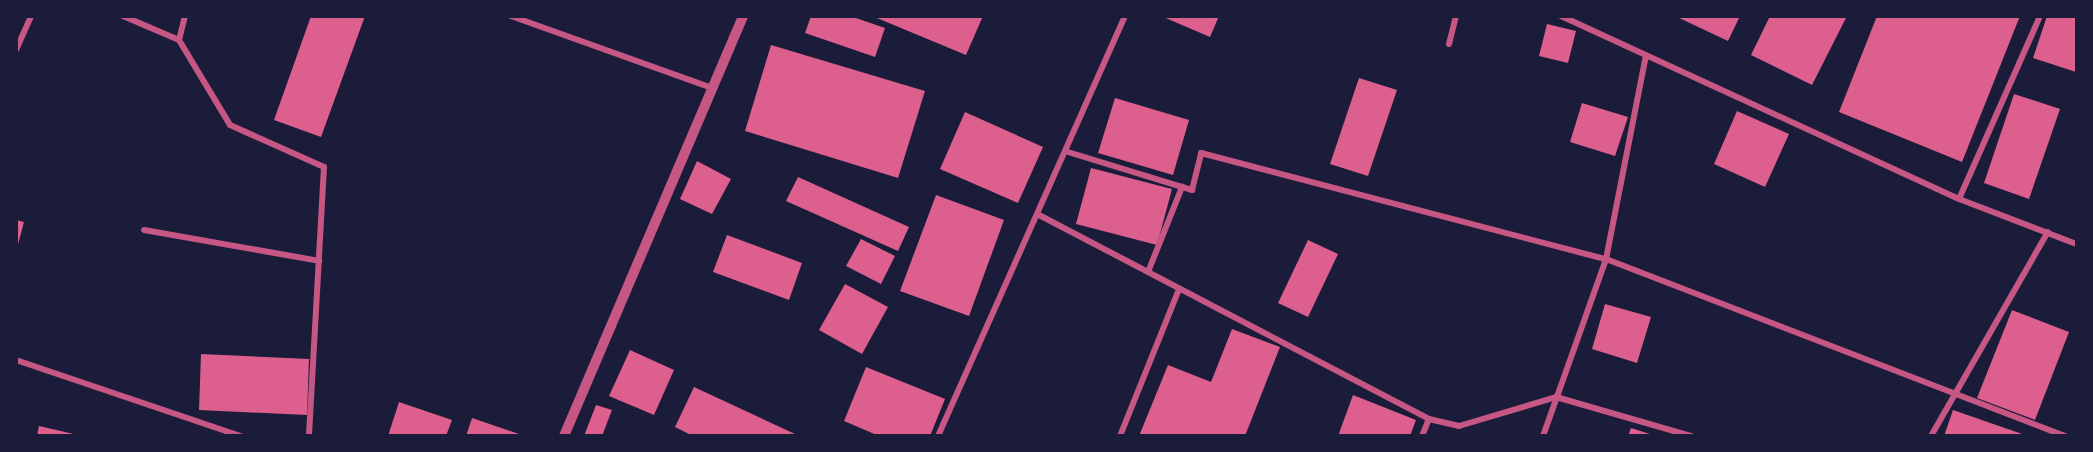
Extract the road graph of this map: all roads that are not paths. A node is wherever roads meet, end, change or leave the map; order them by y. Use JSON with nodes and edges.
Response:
{"nodes":[{"id":1,"x":31,"y":16,"type":"edge"},
{"id":2,"x":123,"y":16,"type":"edge"},
{"id":3,"x":185,"y":16,"type":"edge"},
{"id":4,"x":511,"y":16,"type":"edge"},
{"id":5,"x":743,"y":16,"type":"edge"},
{"id":6,"x":1125,"y":16,"type":"edge"},
{"id":7,"x":1456,"y":16,"type":"edge"},
{"id":8,"x":1561,"y":16,"type":"edge"},
{"id":9,"x":2040,"y":16,"type":"edge"},
{"id":10,"x":179,"y":40,"type":"junction"},
{"id":11,"x":1449,"y":44,"type":"dead end"},
{"id":12,"x":16,"y":50,"type":"edge"},
{"id":13,"x":1646,"y":56,"type":"junction"},
{"id":14,"x":712,"y":88,"type":"junction"},
{"id":15,"x":1068,"y":152,"type":"junction"},
{"id":16,"x":1182,"y":187,"type":"junction"},
{"id":17,"x":1959,"y":199,"type":"junction"},
{"id":18,"x":1039,"y":216,"type":"junction"},
{"id":19,"x":144,"y":230,"type":"dead end"},
{"id":20,"x":2048,"y":232,"type":"junction"},
{"id":21,"x":2076,"y":244,"type":"edge"},
{"id":22,"x":1606,"y":259,"type":"junction"},
{"id":23,"x":319,"y":261,"type":"junction"},
{"id":24,"x":1148,"y":272,"type":"junction"},
{"id":25,"x":1179,"y":289,"type":"junction"},
{"id":26,"x":16,"y":360,"type":"edge"},
{"id":27,"x":1953,"y":393,"type":"junction"},
{"id":28,"x":1556,"y":398,"type":"junction"},
{"id":29,"x":1429,"y":419,"type":"junction"},
{"id":30,"x":240,"y":435,"type":"edge"},
{"id":31,"x":309,"y":435,"type":"edge"},
{"id":32,"x":564,"y":435,"type":"edge"},
{"id":33,"x":938,"y":435,"type":"edge"},
{"id":34,"x":1120,"y":435,"type":"edge"},
{"id":35,"x":1422,"y":435,"type":"edge"},
{"id":36,"x":1543,"y":435,"type":"edge"},
{"id":37,"x":1691,"y":435,"type":"edge"},
{"id":38,"x":1931,"y":435,"type":"edge"},
{"id":39,"x":2065,"y":435,"type":"edge"}],
"edges":[{"from":1,"to":12,"type":"street"},
{"from":2,"to":10,"type":"street"},
{"from":3,"to":10,"type":"street"},
{"from":4,"to":14,"type":"street"},
{"from":5,"to":14,"type":"street"},
{"from":6,"to":15,"type":"street"},
{"from":7,"to":11,"type":"street"},
{"from":8,"to":13,"type":"street"},
{"from":9,"to":17,"type":"street"},
{"from":10,"to":23,"type":"street"},
{"from":13,"to":17,"type":"street"},
{"from":13,"to":22,"type":"street"},
{"from":14,"to":32,"type":"street"},
{"from":15,"to":16,"type":"street"},
{"from":15,"to":18,"type":"street"},
{"from":16,"to":22,"type":"street"},
{"from":16,"to":24,"type":"street"},
{"from":17,"to":20,"type":"street"},
{"from":18,"to":24,"type":"street"},
{"from":18,"to":33,"type":"street"},
{"from":19,"to":23,"type":"street"},
{"from":20,"to":21,"type":"street"},
{"from":20,"to":27,"type":"street"},
{"from":22,"to":27,"type":"street"},
{"from":22,"to":28,"type":"street"},
{"from":23,"to":31,"type":"street"},
{"from":24,"to":25,"type":"street"},
{"from":25,"to":29,"type":"street"},
{"from":25,"to":34,"type":"street"},
{"from":26,"to":30,"type":"street"},
{"from":27,"to":38,"type":"street"},
{"from":27,"to":39,"type":"street"},
{"from":28,"to":29,"type":"street"},
{"from":28,"to":36,"type":"street"},
{"from":28,"to":37,"type":"street"},
{"from":29,"to":35,"type":"street"}]}
